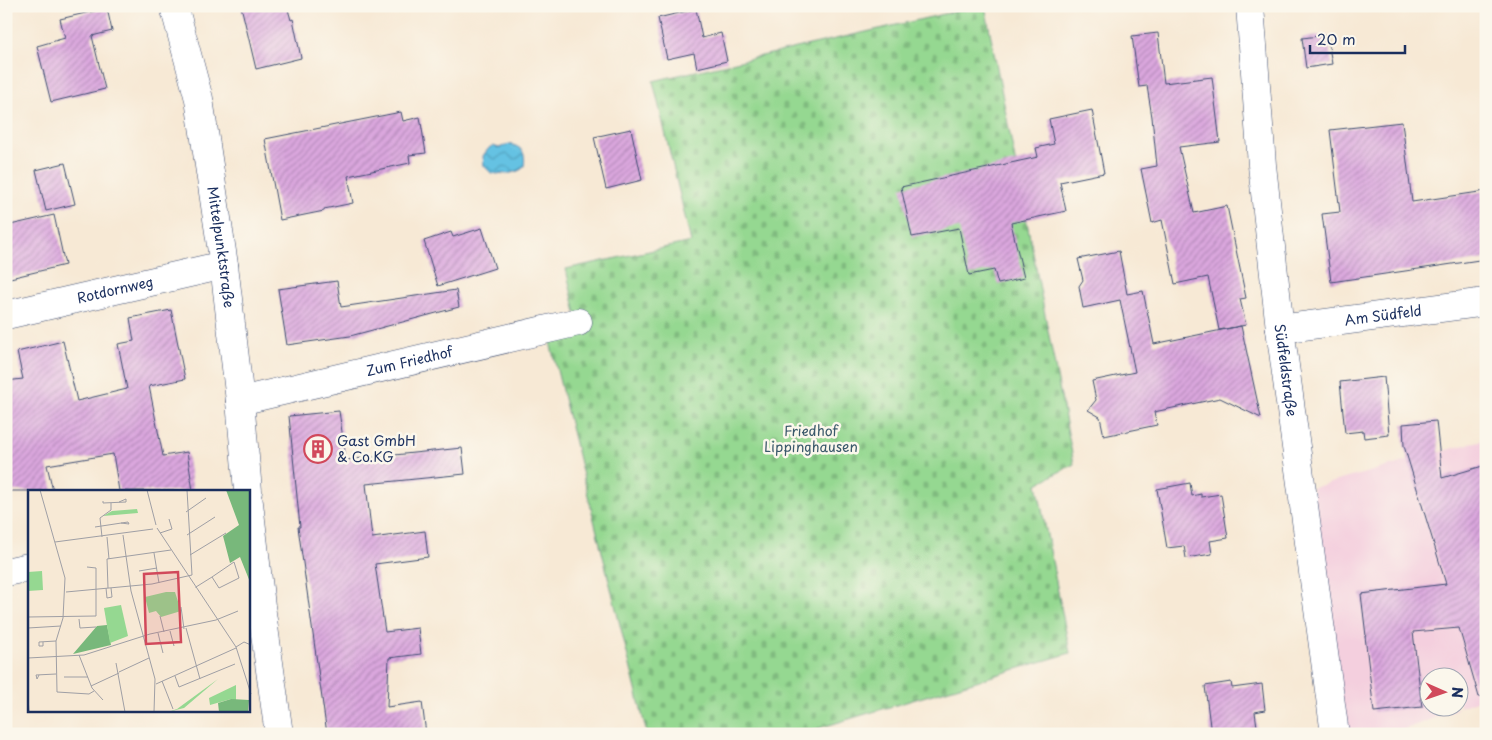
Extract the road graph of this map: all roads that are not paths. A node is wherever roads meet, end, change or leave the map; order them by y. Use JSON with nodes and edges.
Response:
{"nodes":[{"id":1,"x":174,"y":6,"type":"edge"},
{"id":2,"x":1250,"y":6,"type":"edge"},
{"id":3,"x":224,"y":265,"type":"junction"},
{"id":4,"x":1486,"y":302,"type":"edge"},
{"id":5,"x":6,"y":315,"type":"edge"},
{"id":6,"x":578,"y":322,"type":"dead end"},
{"id":7,"x":1280,"y":330,"type":"junction"},
{"id":8,"x":240,"y":401,"type":"junction"},
{"id":9,"x":247,"y":490,"type":"edge"},
{"id":10,"x":250,"y":516,"type":"edge"},
{"id":11,"x":28,"y":567,"type":"edge"},
{"id":12,"x":6,"y":572,"type":"edge"},
{"id":13,"x":279,"y":734,"type":"edge"},
{"id":14,"x":1336,"y":734,"type":"edge"}],
"edges":[{"from":1,"to":3,"type":"street","name":"Mittelpunktstraße"},
{"from":2,"to":7,"type":"street","name":"Südfeldstraße"},
{"from":3,"to":5,"type":"street","name":"Rotdornweg"},
{"from":3,"to":8,"type":"street","name":"Mittelpunktstraße"},
{"from":4,"to":7,"type":"street","name":"Am Südfeld"},
{"from":6,"to":8,"type":"street","name":"Zum Friedhof"},
{"from":7,"to":14,"type":"street","name":"Südfeldstraße"},
{"from":8,"to":9,"type":"street","name":"Mittelpunktstraße"},
{"from":10,"to":13,"type":"street","name":"Mittelpunktstraße"},
{"from":11,"to":12,"type":"street"}]}
